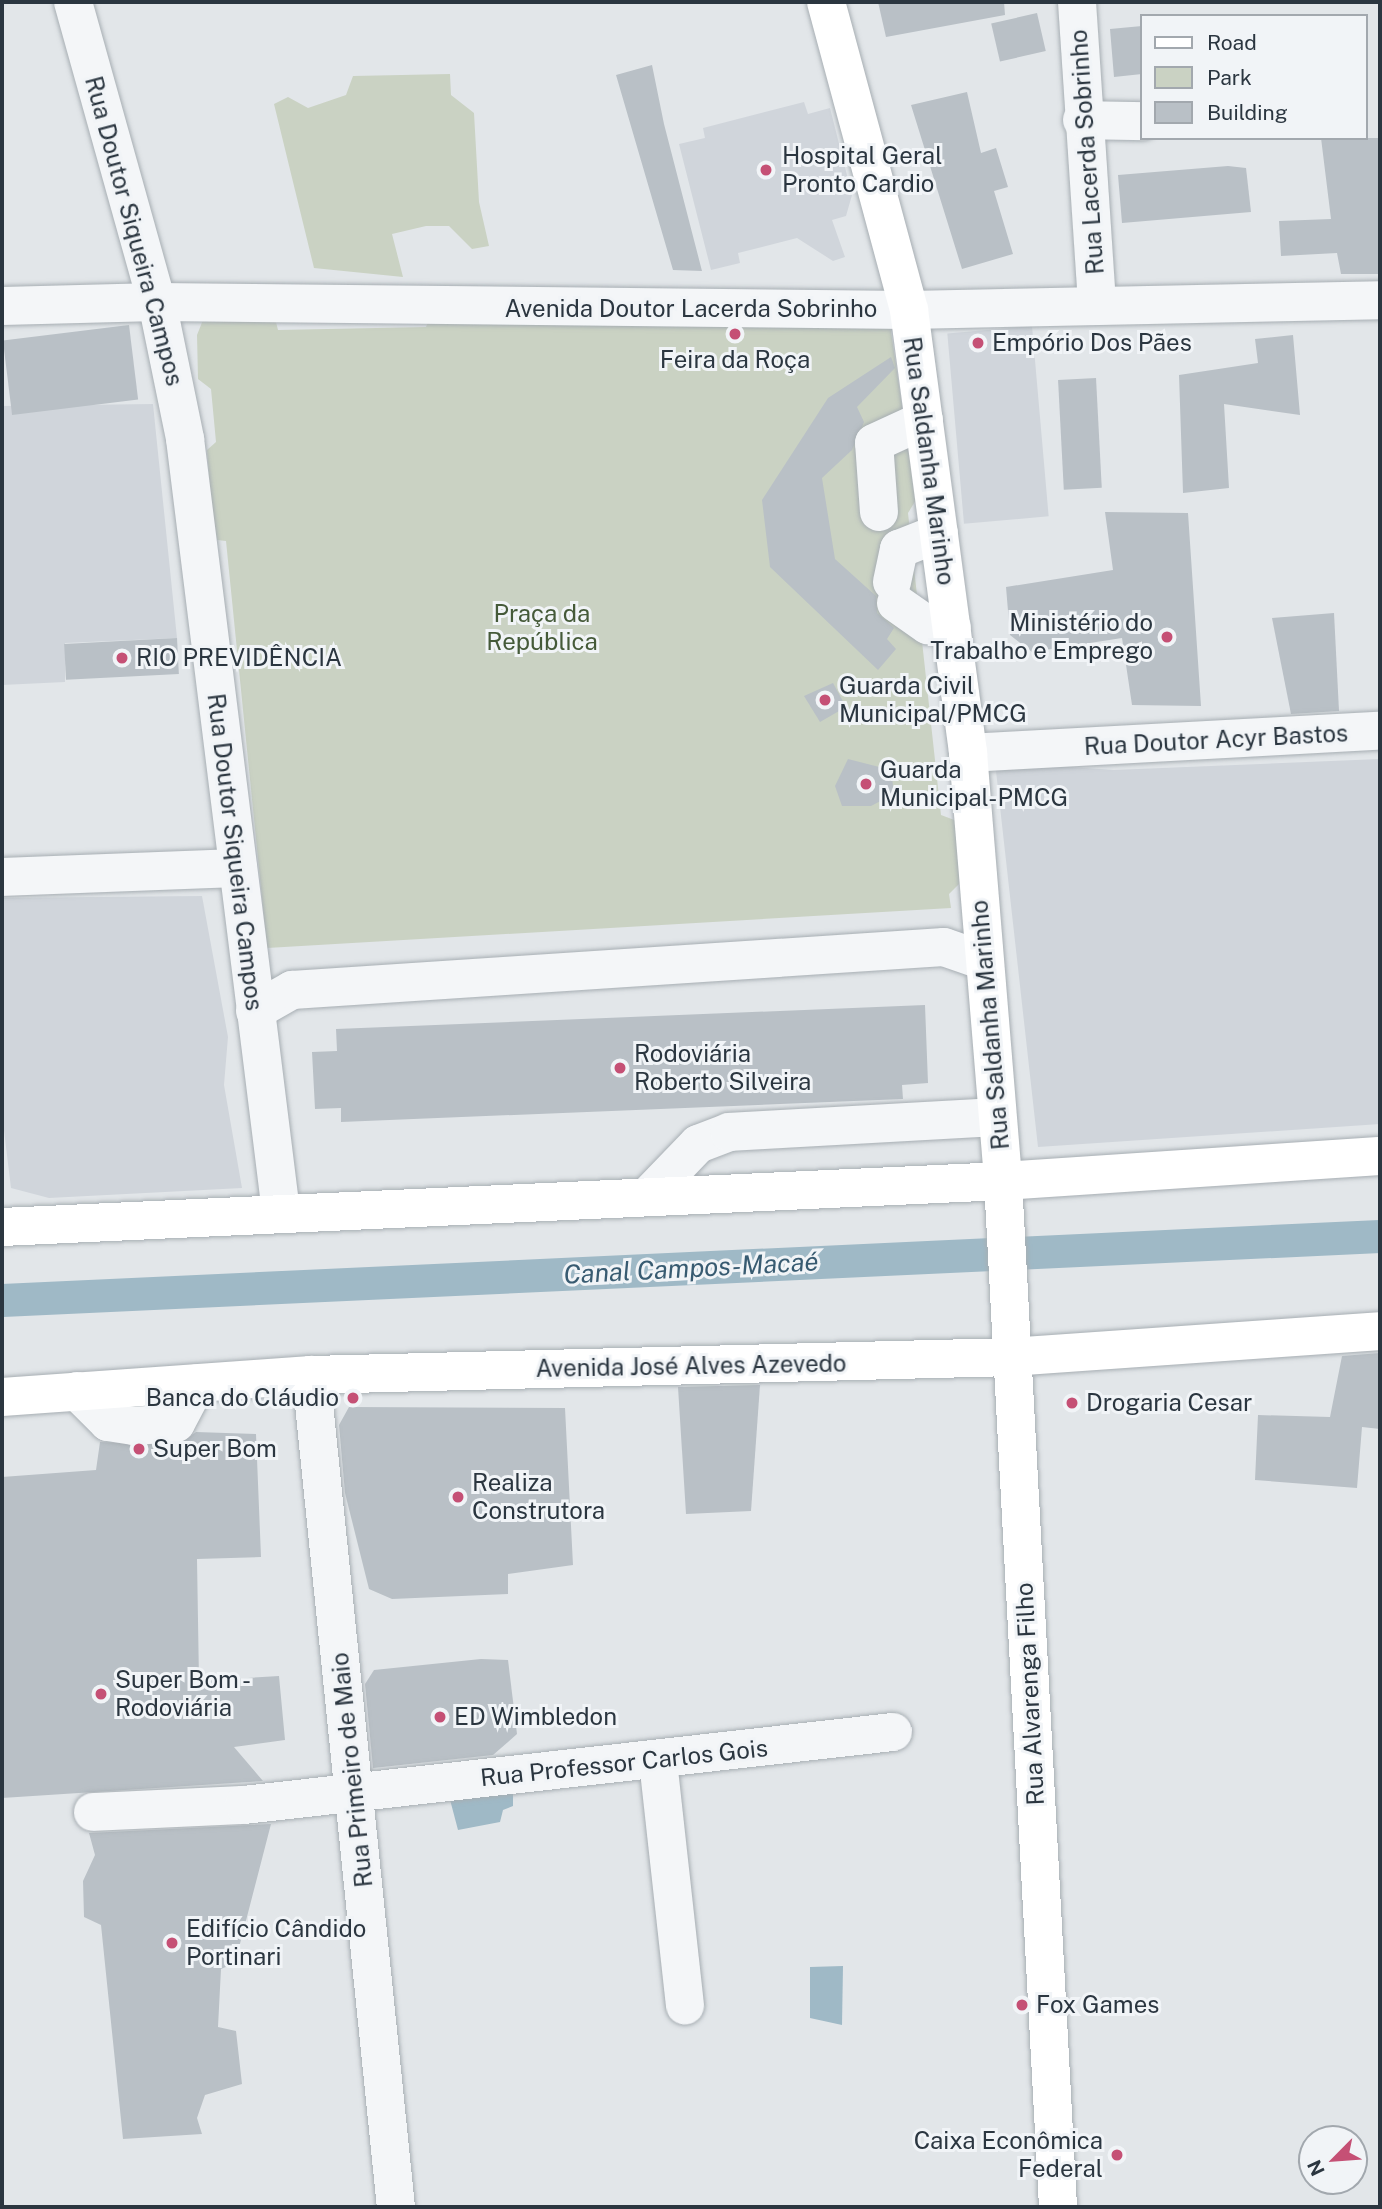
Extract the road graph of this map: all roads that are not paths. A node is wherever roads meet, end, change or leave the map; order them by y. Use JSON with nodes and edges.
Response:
{"nodes":[{"id":1,"x":73,"y":2,"type":"edge"},
{"id":2,"x":826,"y":2,"type":"edge"},
{"id":3,"x":1077,"y":2,"type":"edge"},
{"id":4,"x":1082,"y":120,"type":"junction"},
{"id":5,"x":1140,"y":121,"type":"edge"},
{"id":6,"x":1380,"y":300,"type":"edge"},
{"id":7,"x":157,"y":302,"type":"junction"},
{"id":8,"x":1097,"y":303,"type":"junction"},
{"id":9,"x":2,"y":306,"type":"edge"},
{"id":10,"x":909,"y":310,"type":"junction"},
{"id":11,"x":924,"y":421,"type":"junction"},
{"id":12,"x":879,"y":512,"type":"dead end"},
{"id":13,"x":939,"y":533,"type":"junction"},
{"id":14,"x":952,"y":627,"type":"junction"},
{"id":15,"x":1380,"y":731,"type":"edge"},
{"id":16,"x":968,"y":753,"type":"junction"},
{"id":17,"x":238,"y":868,"type":"junction"},
{"id":18,"x":2,"y":877,"type":"edge"},
{"id":19,"x":984,"y":961,"type":"junction"},
{"id":20,"x":255,"y":1011,"type":"junction"},
{"id":21,"x":996,"y":1117,"type":"junction"},
{"id":22,"x":1380,"y":1156,"type":"edge"},
{"id":23,"x":1003,"y":1181,"type":"junction"},
{"id":24,"x":648,"y":1196,"type":"junction"},
{"id":25,"x":281,"y":1212,"type":"junction"},
{"id":26,"x":2,"y":1227,"type":"edge"},
{"id":27,"x":1380,"y":1331,"type":"edge"},
{"id":28,"x":1011,"y":1357,"type":"junction"},
{"id":29,"x":311,"y":1375,"type":"junction"},
{"id":30,"x":2,"y":1397,"type":"edge"},
{"id":31,"x":893,"y":1732,"type":"dead end"},
{"id":32,"x":658,"y":1761,"type":"junction"},
{"id":33,"x":354,"y":1793,"type":"junction"},
{"id":34,"x":93,"y":1812,"type":"dead end"},
{"id":35,"x":685,"y":2006,"type":"dead end"},
{"id":36,"x":396,"y":2207,"type":"edge"},
{"id":37,"x":1058,"y":2207,"type":"edge"}],
"edges":[{"from":1,"to":7,"type":"street","name":"Rua Doutor Siqueira Campos"},
{"from":2,"to":10,"type":"main road","name":"Rua Saldanha Marinho"},
{"from":3,"to":4,"type":"street","name":"Rua Lacerda Sobrinho"},
{"from":4,"to":5,"type":"street"},
{"from":4,"to":8,"type":"street","name":"Rua Lacerda Sobrinho"},
{"from":6,"to":8,"type":"street","name":"Avenida Doutor Lacerda Sobrinho"},
{"from":7,"to":9,"type":"street","name":"Avenida Doutor Lacerda Sobrinho"},
{"from":7,"to":10,"type":"street","name":"Avenida Doutor Lacerda Sobrinho"},
{"from":7,"to":17,"type":"street","name":"Rua Doutor Siqueira Campos"},
{"from":8,"to":10,"type":"street","name":"Avenida Doutor Lacerda Sobrinho"},
{"from":10,"to":11,"type":"main road","name":"Rua Saldanha Marinho"},
{"from":11,"to":12,"type":"street"},
{"from":11,"to":13,"type":"main road","name":"Rua Saldanha Marinho"},
{"from":13,"to":14,"type":"main road","name":"Rua Saldanha Marinho"},
{"from":13,"to":14,"type":"street"},
{"from":14,"to":16,"type":"main road","name":"Rua Saldanha Marinho"},
{"from":15,"to":16,"type":"street","name":"Rua Doutor Acyr Bastos"},
{"from":16,"to":19,"type":"main road","name":"Rua Saldanha Marinho"},
{"from":17,"to":18,"type":"street"},
{"from":17,"to":20,"type":"street","name":"Rua Doutor Siqueira Campos"},
{"from":19,"to":20,"type":"street"},
{"from":19,"to":21,"type":"main road","name":"Rua Saldanha Marinho"},
{"from":20,"to":25,"type":"street","name":"Rua Doutor Siqueira Campos"},
{"from":21,"to":23,"type":"main road","name":"Rua Saldanha Marinho"},
{"from":21,"to":24,"type":"street"},
{"from":22,"to":23,"type":"main road"},
{"from":23,"to":24,"type":"main road"},
{"from":23,"to":28,"type":"main road","name":"Rua Alvarenga Filho"},
{"from":24,"to":25,"type":"main road"},
{"from":25,"to":26,"type":"main road"},
{"from":27,"to":28,"type":"main road","name":"Avenida José Alves Azevedo"},
{"from":28,"to":29,"type":"main road","name":"Avenida José Alves Azevedo"},
{"from":28,"to":37,"type":"main road","name":"Rua Alvarenga Filho"},
{"from":29,"to":30,"type":"main road","name":"Avenida José Alves Azevedo"},
{"from":29,"to":33,"type":"street","name":"Rua Primeiro de Maio"},
{"from":31,"to":32,"type":"street","name":"Rua Professor Carlos Gois"},
{"from":32,"to":33,"type":"street","name":"Rua Professor Carlos Gois"},
{"from":32,"to":35,"type":"street"},
{"from":33,"to":34,"type":"street","name":"Rua Professor Carlos Gois"},
{"from":33,"to":36,"type":"street","name":"Rua Primeiro de Maio"}]}
